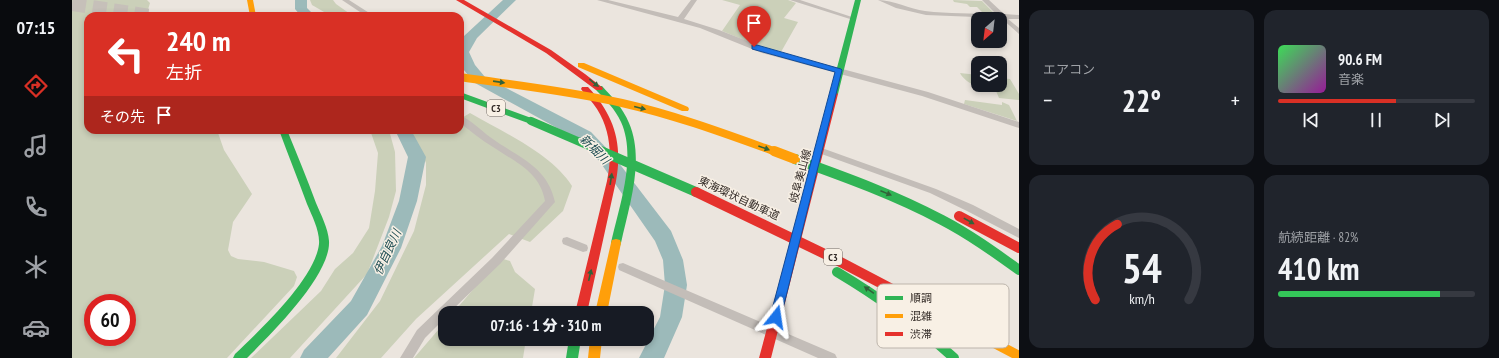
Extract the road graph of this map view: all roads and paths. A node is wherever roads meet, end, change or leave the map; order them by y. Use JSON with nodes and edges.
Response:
{"nodes":[{"id":1,"x":250,"y":0,"type":"edge"},
{"id":2,"x":345,"y":0,"type":"edge"},
{"id":3,"x":601,"y":0,"type":"edge"},
{"id":4,"x":694,"y":0,"type":"edge"},
{"id":5,"x":793,"y":0,"type":"edge"},
{"id":6,"x":858,"y":0,"type":"edge"},
{"id":7,"x":881,"y":0,"type":"edge"},
{"id":8,"x":985,"y":0,"type":"edge"},
{"id":9,"x":456,"y":2,"type":"edge"},
{"id":10,"x":253,"y":12,"type":"edge"},
{"id":11,"x":364,"y":12,"type":"edge"},
{"id":12,"x":998,"y":12,"type":"edge"},
{"id":13,"x":971,"y":15,"type":"edge"},
{"id":14,"x":1007,"y":17,"type":"edge"},
{"id":15,"x":1019,"y":17,"type":"edge"},
{"id":16,"x":852,"y":18,"type":"junction"},
{"id":17,"x":680,"y":20,"type":"junction"},
{"id":18,"x":1007,"y":21,"type":"edge"},
{"id":19,"x":498,"y":28,"type":"junction"},
{"id":20,"x":1019,"y":32,"type":"edge"},
{"id":21,"x":537,"y":45,"type":"junction"},
{"id":22,"x":839,"y":70,"type":"junction"},
{"id":23,"x":464,"y":78,"type":"edge"},
{"id":24,"x":464,"y":96,"type":"edge"},
{"id":25,"x":688,"y":110,"type":"dead end"},
{"id":26,"x":704,"y":117,"type":"dead end"},
{"id":27,"x":464,"y":122,"type":"edge"},
{"id":28,"x":1019,"y":125,"type":"edge"},
{"id":29,"x":285,"y":134,"type":"edge"},
{"id":30,"x":819,"y":150,"type":"junction"},
{"id":31,"x":642,"y":167,"type":"junction"},
{"id":32,"x":909,"y":194,"type":"dead end"},
{"id":33,"x":951,"y":212,"type":"dead end"},
{"id":34,"x":1019,"y":234,"type":"edge"},
{"id":35,"x":567,"y":241,"type":"dead end"},
{"id":36,"x":583,"y":248,"type":"dead end"},
{"id":37,"x":1019,"y":248,"type":"edge"},
{"id":38,"x":623,"y":267,"type":"dead end"},
{"id":39,"x":1019,"y":270,"type":"edge"},
{"id":40,"x":882,"y":284,"type":"edge"},
{"id":41,"x":877,"y":296,"type":"edge"},
{"id":42,"x":583,"y":306,"type":"edge"},
{"id":43,"x":603,"y":306,"type":"edge"},
{"id":44,"x":772,"y":332,"type":"junction"},
{"id":45,"x":574,"y":346,"type":"edge"},
{"id":46,"x":595,"y":346,"type":"edge"},
{"id":47,"x":942,"y":348,"type":"edge"},
{"id":48,"x":1004,"y":348,"type":"edge"},
{"id":49,"x":1019,"y":356,"type":"edge"},
{"id":50,"x":239,"y":358,"type":"edge"},
{"id":51,"x":406,"y":358,"type":"edge"},
{"id":52,"x":572,"y":358,"type":"edge"},
{"id":53,"x":594,"y":358,"type":"edge"},
{"id":54,"x":765,"y":358,"type":"edge"},
{"id":55,"x":831,"y":358,"type":"edge"},
{"id":56,"x":954,"y":358,"type":"edge"}],
"edges":[{"from":1,"to":10,"type":"main road"},
{"from":2,"to":11,"type":"street"},
{"from":3,"to":17,"type":"street"},
{"from":4,"to":17,"type":"street"},
{"from":5,"to":16,"type":"street"},
{"from":6,"to":16,"type":"main road","name":"岐阜美山線"},
{"from":7,"to":13,"type":"street"},
{"from":8,"to":12,"type":"street"},
{"from":9,"to":19,"type":"main road"},
{"from":14,"to":15,"type":"street"},
{"from":16,"to":22,"type":"main road","name":"岐阜美山線"},
{"from":17,"to":22,"type":"street"},
{"from":18,"to":20,"type":"street"},
{"from":19,"to":21,"type":"main road"},
{"from":42,"to":19,"type":"main road","one_way":true},
{"from":21,"to":25,"type":"main road"},
{"from":21,"to":43,"type":"main road","one_way":true},
{"from":22,"to":28,"type":"street"},
{"from":22,"to":30,"type":"main road","name":"岐阜美山線"},
{"from":23,"to":39,"type":"main road","one_way":true,"bridge":true},
{"from":24,"to":31,"type":"main road","name":"東海環状自動車道","number":"C3","bridge":true},
{"from":26,"to":32,"type":"main road"},
{"from":27,"to":51,"type":"street"},
{"from":29,"to":50,"type":"main road"},
{"from":30,"to":34,"type":"street"},
{"from":30,"to":44,"type":"main road","name":"岐阜美山線"},
{"from":31,"to":40,"type":"main road","name":"東海環状自動車道","number":"C3","bridge":true},
{"from":41,"to":31,"type":"main road","one_way":true,"bridge":true},
{"from":33,"to":37,"type":"main road","one_way":true,"bridge":true},
{"from":35,"to":36,"type":"street"},
{"from":38,"to":44,"type":"street"},
{"from":44,"to":54,"type":"main road","name":"岐阜美山線"},
{"from":44,"to":55,"type":"street"},
{"from":45,"to":52,"type":"main road"},
{"from":46,"to":53,"type":"main road"},
{"from":56,"to":47,"type":"main road","one_way":true,"bridge":true},
{"from":48,"to":49,"type":"main road","name":"東海環状自動車道","number":"C3","bridge":true}]}
